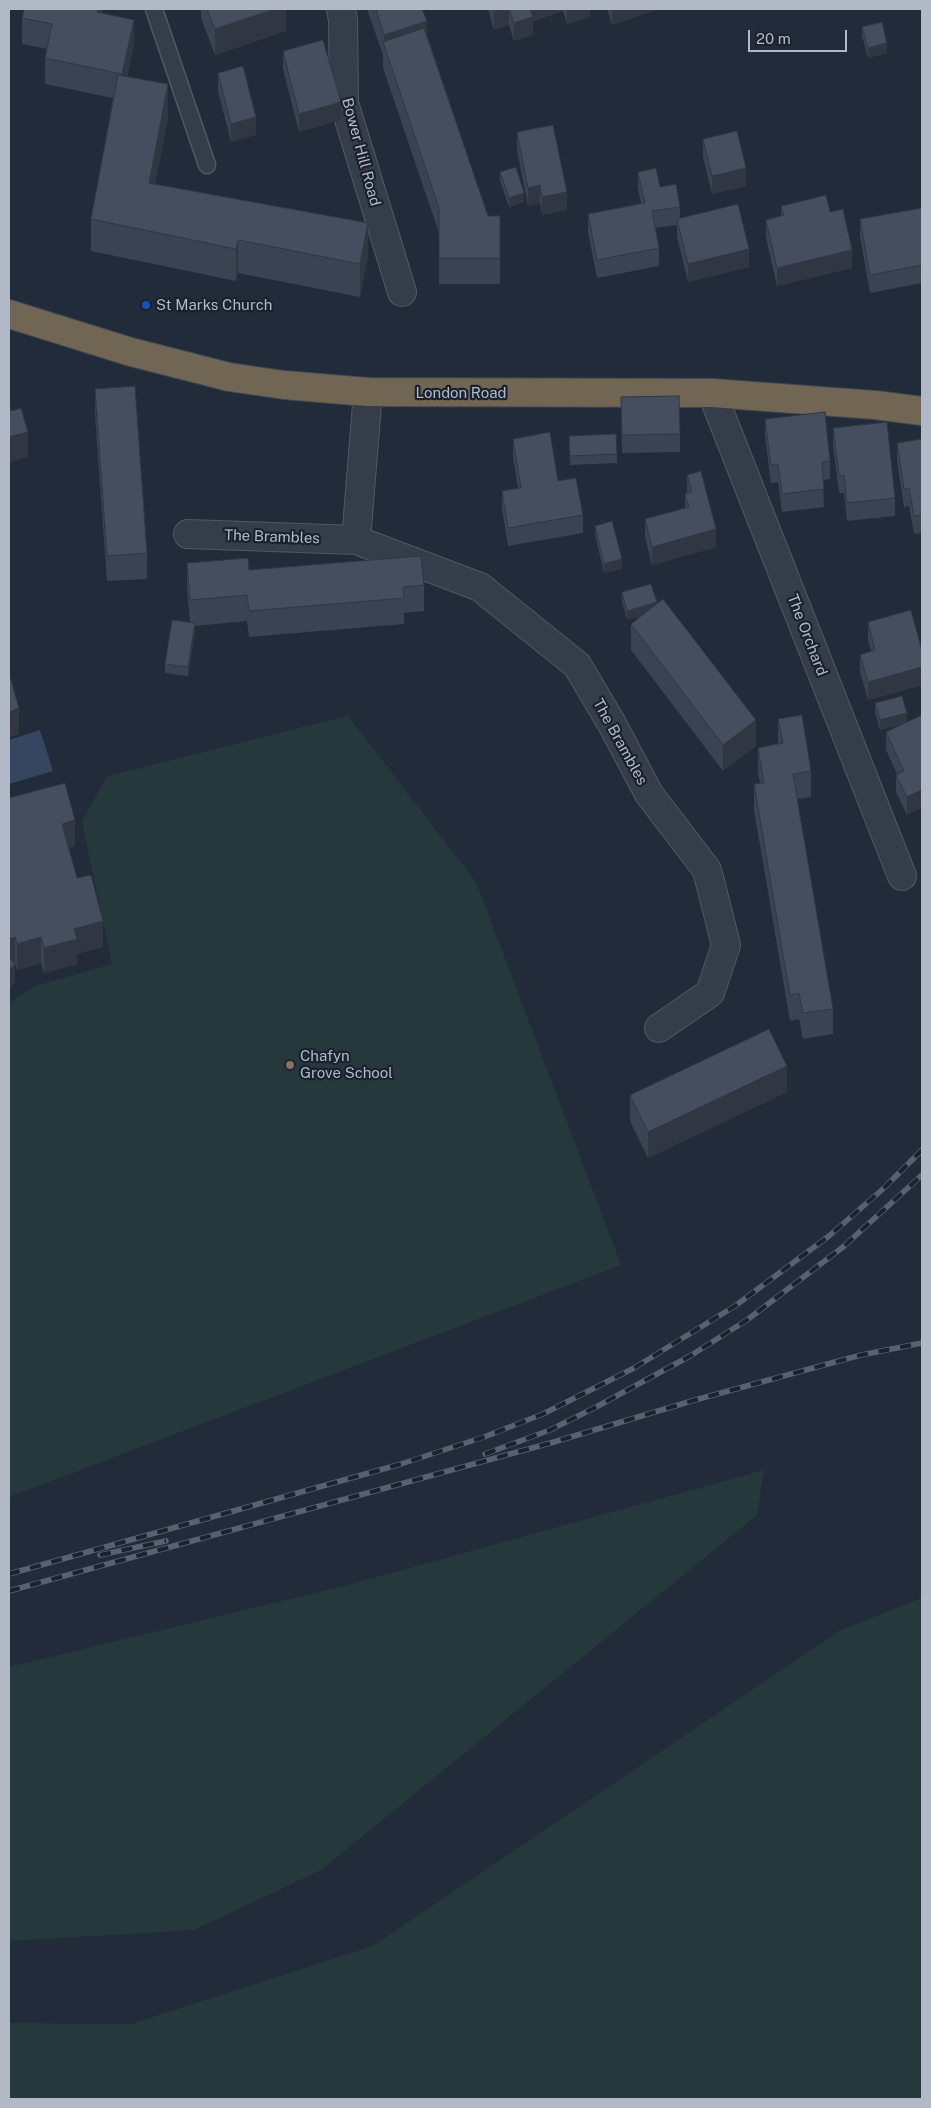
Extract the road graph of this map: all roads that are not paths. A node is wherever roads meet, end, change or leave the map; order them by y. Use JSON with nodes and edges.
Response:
{"nodes":[{"id":1,"x":154,"y":9,"type":"edge"},
{"id":2,"x":341,"y":9,"type":"edge"},
{"id":3,"x":207,"y":166,"type":"dead end"},
{"id":4,"x":402,"y":292,"type":"dead end"},
{"id":5,"x":9,"y":314,"type":"edge"},
{"id":6,"x":368,"y":392,"type":"junction"},
{"id":7,"x":712,"y":394,"type":"junction"},
{"id":8,"x":922,"y":411,"type":"edge"},
{"id":9,"x":188,"y":534,"type":"dead end"},
{"id":10,"x":356,"y":540,"type":"junction"},
{"id":11,"x":902,"y":876,"type":"dead end"},
{"id":12,"x":659,"y":1028,"type":"dead end"}],
"edges":[{"from":1,"to":3,"type":"lane"},
{"from":2,"to":4,"type":"street","name":"Bower Hill Road"},
{"from":5,"to":6,"type":"highway","name":"London Road"},
{"from":6,"to":7,"type":"highway","name":"London Road"},
{"from":6,"to":10,"type":"street"},
{"from":7,"to":8,"type":"highway","name":"London Road"},
{"from":7,"to":11,"type":"street","name":"The Orchard"},
{"from":9,"to":10,"type":"street","name":"The Brambles"},
{"from":10,"to":12,"type":"street","name":"The Brambles"}]}
